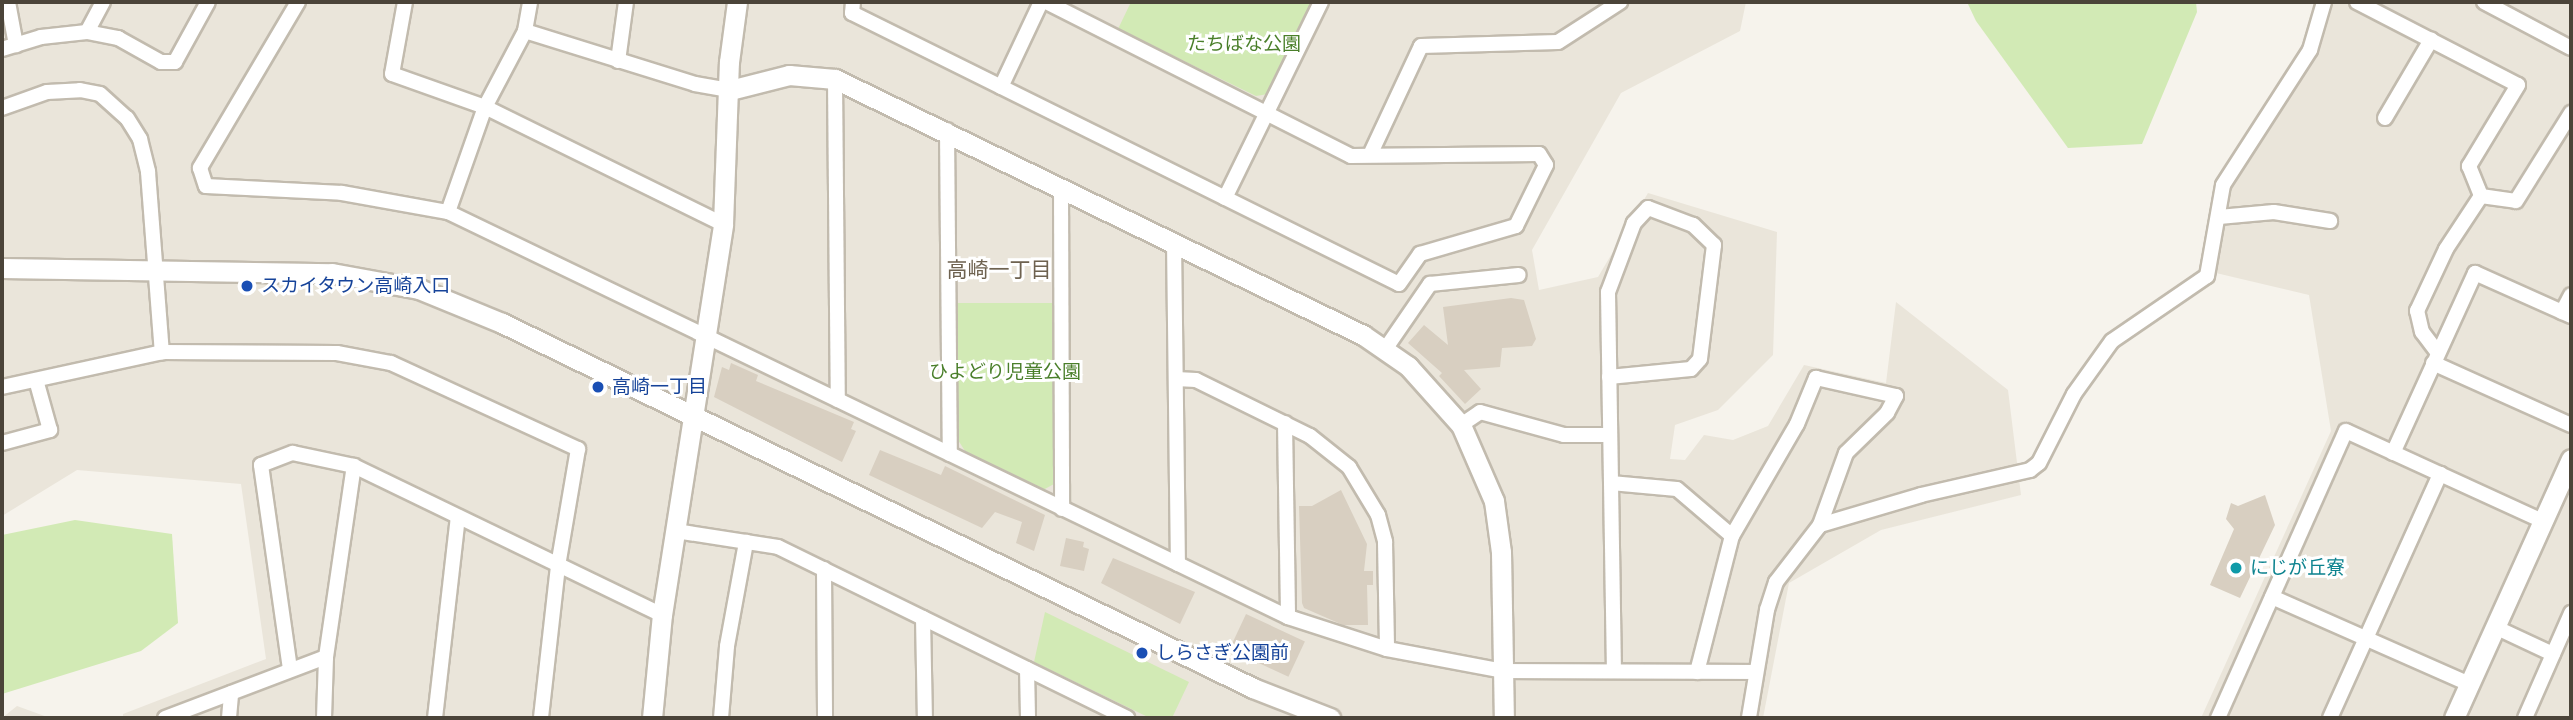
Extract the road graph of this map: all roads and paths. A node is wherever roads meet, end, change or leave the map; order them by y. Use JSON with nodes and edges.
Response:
{"nodes":[{"id":1,"x":8,"y":2,"type":"edge"},
{"id":2,"x":103,"y":2,"type":"edge"},
{"id":3,"x":208,"y":2,"type":"edge"},
{"id":4,"x":298,"y":2,"type":"edge"},
{"id":5,"x":405,"y":2,"type":"edge"},
{"id":6,"x":530,"y":2,"type":"edge"},
{"id":7,"x":626,"y":2,"type":"edge"},
{"id":8,"x":737,"y":2,"type":"edge"},
{"id":9,"x":853,"y":2,"type":"edge"},
{"id":10,"x":1044,"y":2,"type":"edge"},
{"id":11,"x":1321,"y":2,"type":"edge"},
{"id":12,"x":1620,"y":2,"type":"edge"},
{"id":13,"x":2324,"y":2,"type":"edge"},
{"id":14,"x":2357,"y":2,"type":"edge"},
{"id":15,"x":2484,"y":2,"type":"edge"},
{"id":16,"x":525,"y":31,"type":"junction"},
{"id":17,"x":87,"y":32,"type":"junction"},
{"id":18,"x":2431,"y":40,"type":"junction"},
{"id":19,"x":9,"y":47,"type":"edge"},
{"id":20,"x":2571,"y":48,"type":"edge"},
{"id":21,"x":618,"y":61,"type":"junction"},
{"id":22,"x":835,"y":79,"type":"junction"},
{"id":23,"x":1001,"y":87,"type":"junction"},
{"id":24,"x":730,"y":90,"type":"junction"},
{"id":25,"x":485,"y":107,"type":"junction"},
{"id":26,"x":2,"y":108,"type":"edge"},
{"id":27,"x":1267,"y":113,"type":"junction"},
{"id":28,"x":2571,"y":113,"type":"edge"},
{"id":29,"x":2385,"y":118,"type":"dead end"},
{"id":30,"x":947,"y":130,"type":"junction"},
{"id":31,"x":1370,"y":155,"type":"junction"},
{"id":32,"x":1061,"y":188,"type":"junction"},
{"id":33,"x":2481,"y":196,"type":"junction"},
{"id":34,"x":1225,"y":198,"type":"junction"},
{"id":35,"x":448,"y":212,"type":"junction"},
{"id":36,"x":2219,"y":217,"type":"junction"},
{"id":37,"x":2330,"y":221,"type":"dead end"},
{"id":38,"x":723,"y":224,"type":"junction"},
{"id":39,"x":1174,"y":241,"type":"junction"},
{"id":40,"x":2,"y":268,"type":"edge"},
{"id":41,"x":155,"y":270,"type":"junction"},
{"id":42,"x":1518,"y":275,"type":"dead end"},
{"id":43,"x":2571,"y":295,"type":"edge"},
{"id":44,"x":2567,"y":314,"type":"edge"},
{"id":45,"x":707,"y":337,"type":"junction"},
{"id":46,"x":1386,"y":348,"type":"junction"},
{"id":47,"x":162,"y":352,"type":"junction"},
{"id":48,"x":2436,"y":358,"type":"junction"},
{"id":49,"x":1609,"y":377,"type":"junction"},
{"id":50,"x":1176,"y":379,"type":"junction"},
{"id":51,"x":36,"y":380,"type":"junction"},
{"id":52,"x":2,"y":387,"type":"edge"},
{"id":53,"x":838,"y":400,"type":"junction"},
{"id":54,"x":695,"y":420,"type":"junction"},
{"id":55,"x":1286,"y":423,"type":"junction"},
{"id":56,"x":1461,"y":425,"type":"junction"},
{"id":57,"x":2571,"y":425,"type":"edge"},
{"id":58,"x":1610,"y":435,"type":"junction"},
{"id":59,"x":2,"y":443,"type":"edge"},
{"id":60,"x":2393,"y":453,"type":"junction"},
{"id":61,"x":950,"y":454,"type":"junction"},
{"id":62,"x":2571,"y":459,"type":"edge"},
{"id":63,"x":354,"y":466,"type":"junction"},
{"id":64,"x":2440,"y":474,"type":"junction"},
{"id":65,"x":1611,"y":483,"type":"junction"},
{"id":66,"x":1062,"y":509,"type":"junction"},
{"id":67,"x":458,"y":517,"type":"junction"},
{"id":68,"x":2543,"y":521,"type":"junction"},
{"id":69,"x":1821,"y":525,"type":"junction"},
{"id":70,"x":676,"y":531,"type":"junction"},
{"id":71,"x":1732,"y":536,"type":"junction"},
{"id":72,"x":746,"y":542,"type":"junction"},
{"id":73,"x":1178,"y":564,"type":"junction"},
{"id":74,"x":558,"y":566,"type":"junction"},
{"id":75,"x":824,"y":569,"type":"junction"},
{"id":76,"x":2272,"y":597,"type":"junction"},
{"id":77,"x":2571,"y":613,"type":"edge"},
{"id":78,"x":662,"y":615,"type":"junction"},
{"id":79,"x":1288,"y":617,"type":"junction"},
{"id":80,"x":923,"y":618,"type":"junction"},
{"id":81,"x":2495,"y":627,"type":"junction"},
{"id":82,"x":2366,"y":639,"type":"junction"},
{"id":83,"x":1387,"y":649,"type":"junction"},
{"id":84,"x":2553,"y":654,"type":"junction"},
{"id":85,"x":326,"y":656,"type":"junction"},
{"id":86,"x":290,"y":669,"type":"junction"},
{"id":87,"x":1027,"y":669,"type":"junction"},
{"id":88,"x":1503,"y":671,"type":"junction"},
{"id":89,"x":1614,"y":671,"type":"junction"},
{"id":90,"x":1697,"y":672,"type":"junction"},
{"id":91,"x":1756,"y":672,"type":"junction"},
{"id":92,"x":2469,"y":684,"type":"junction"},
{"id":93,"x":231,"y":693,"type":"junction"},
{"id":94,"x":165,"y":718,"type":"edge"},
{"id":95,"x":229,"y":718,"type":"edge"},
{"id":96,"x":324,"y":718,"type":"edge"},
{"id":97,"x":435,"y":718,"type":"edge"},
{"id":98,"x":541,"y":718,"type":"edge"},
{"id":99,"x":652,"y":718,"type":"edge"},
{"id":100,"x":722,"y":718,"type":"edge"},
{"id":101,"x":825,"y":718,"type":"edge"},
{"id":102,"x":925,"y":718,"type":"edge"},
{"id":103,"x":1028,"y":718,"type":"edge"},
{"id":104,"x":1127,"y":718,"type":"edge"},
{"id":105,"x":1330,"y":718,"type":"edge"},
{"id":106,"x":1504,"y":718,"type":"edge"},
{"id":107,"x":1749,"y":718,"type":"edge"},
{"id":108,"x":2218,"y":718,"type":"edge"},
{"id":109,"x":2330,"y":718,"type":"edge"},
{"id":110,"x":2454,"y":718,"type":"edge"},
{"id":111,"x":2525,"y":718,"type":"edge"}],
"edges":[{"from":1,"to":19,"type":"street"},
{"from":2,"to":17,"type":"street"},
{"from":3,"to":17,"type":"street"},
{"from":4,"to":35,"type":"street"},
{"from":5,"to":25,"type":"street"},
{"from":6,"to":16,"type":"street"},
{"from":7,"to":21,"type":"street"},
{"from":8,"to":24,"type":"street"},
{"from":9,"to":23,"type":"street"},
{"from":10,"to":23,"type":"street"},
{"from":10,"to":27,"type":"street"},
{"from":11,"to":27,"type":"street"},
{"from":12,"to":31,"type":"street"},
{"from":13,"to":36,"type":"street"},
{"from":14,"to":18,"type":"street"},
{"from":15,"to":20,"type":"street"},
{"from":16,"to":21,"type":"street"},
{"from":16,"to":25,"type":"street"},
{"from":17,"to":19,"type":"street"},
{"from":18,"to":29,"type":"street"},
{"from":18,"to":33,"type":"street"},
{"from":21,"to":24,"type":"street"},
{"from":22,"to":24,"type":"street"},
{"from":22,"to":30,"type":"street"},
{"from":22,"to":53,"type":"street"},
{"from":23,"to":34,"type":"street"},
{"from":24,"to":38,"type":"street"},
{"from":25,"to":35,"type":"street"},
{"from":25,"to":38,"type":"street"},
{"from":26,"to":41,"type":"street"},
{"from":27,"to":31,"type":"street"},
{"from":27,"to":34,"type":"street"},
{"from":28,"to":33,"type":"street"},
{"from":30,"to":32,"type":"street"},
{"from":30,"to":61,"type":"street"},
{"from":31,"to":34,"type":"street"},
{"from":32,"to":39,"type":"street"},
{"from":32,"to":66,"type":"street"},
{"from":33,"to":48,"type":"street"},
{"from":35,"to":45,"type":"street"},
{"from":36,"to":37,"type":"street"},
{"from":36,"to":69,"type":"street"},
{"from":38,"to":45,"type":"street"},
{"from":39,"to":46,"type":"street"},
{"from":39,"to":50,"type":"street"},
{"from":40,"to":41,"type":"street"},
{"from":41,"to":47,"type":"street"},
{"from":41,"to":54,"type":"street"},
{"from":42,"to":46,"type":"street"},
{"from":43,"to":44,"type":"street"},
{"from":44,"to":48,"type":"street"},
{"from":45,"to":53,"type":"street"},
{"from":45,"to":54,"type":"street"},
{"from":46,"to":56,"type":"street"},
{"from":47,"to":51,"type":"street"},
{"from":47,"to":74,"type":"street"},
{"from":48,"to":57,"type":"street"},
{"from":48,"to":60,"type":"street"},
{"from":49,"to":49,"type":"street"},
{"from":49,"to":58,"type":"street"},
{"from":50,"to":55,"type":"street"},
{"from":50,"to":73,"type":"street"},
{"from":51,"to":52,"type":"street"},
{"from":51,"to":59,"type":"street"},
{"from":53,"to":61,"type":"street"},
{"from":54,"to":70,"type":"street"},
{"from":54,"to":105,"type":"street"},
{"from":55,"to":79,"type":"street"},
{"from":55,"to":83,"type":"street"},
{"from":56,"to":58,"type":"street"},
{"from":56,"to":88,"type":"street"},
{"from":58,"to":65,"type":"street"},
{"from":60,"to":64,"type":"street"},
{"from":60,"to":76,"type":"street"},
{"from":61,"to":66,"type":"street"},
{"from":62,"to":68,"type":"street"},
{"from":63,"to":67,"type":"street"},
{"from":63,"to":85,"type":"street"},
{"from":63,"to":86,"type":"street"},
{"from":64,"to":68,"type":"street"},
{"from":64,"to":82,"type":"street"},
{"from":65,"to":71,"type":"street"},
{"from":65,"to":89,"type":"street"},
{"from":66,"to":73,"type":"street"},
{"from":67,"to":74,"type":"street"},
{"from":67,"to":97,"type":"street"},
{"from":68,"to":81,"type":"street"},
{"from":69,"to":71,"type":"street"},
{"from":69,"to":91,"type":"street"},
{"from":70,"to":72,"type":"street"},
{"from":70,"to":78,"type":"street"},
{"from":71,"to":90,"type":"street"},
{"from":72,"to":75,"type":"street"},
{"from":72,"to":100,"type":"street"},
{"from":73,"to":79,"type":"street"},
{"from":74,"to":78,"type":"street"},
{"from":74,"to":98,"type":"street"},
{"from":75,"to":80,"type":"street"},
{"from":75,"to":101,"type":"street"},
{"from":76,"to":82,"type":"street"},
{"from":76,"to":108,"type":"street"},
{"from":77,"to":84,"type":"street"},
{"from":78,"to":99,"type":"street"},
{"from":79,"to":83,"type":"street"},
{"from":80,"to":87,"type":"street"},
{"from":80,"to":102,"type":"street"},
{"from":81,"to":84,"type":"street"},
{"from":81,"to":92,"type":"street"},
{"from":82,"to":92,"type":"street"},
{"from":82,"to":109,"type":"street"},
{"from":83,"to":88,"type":"street"},
{"from":84,"to":111,"type":"street"},
{"from":85,"to":86,"type":"street"},
{"from":85,"to":96,"type":"street"},
{"from":86,"to":93,"type":"street"},
{"from":87,"to":103,"type":"street"},
{"from":87,"to":104,"type":"street"},
{"from":88,"to":89,"type":"street"},
{"from":88,"to":106,"type":"street"},
{"from":89,"to":90,"type":"street"},
{"from":90,"to":91,"type":"street"},
{"from":91,"to":107,"type":"street"},
{"from":92,"to":110,"type":"street"},
{"from":93,"to":94,"type":"street"},
{"from":93,"to":95,"type":"street"}]}
